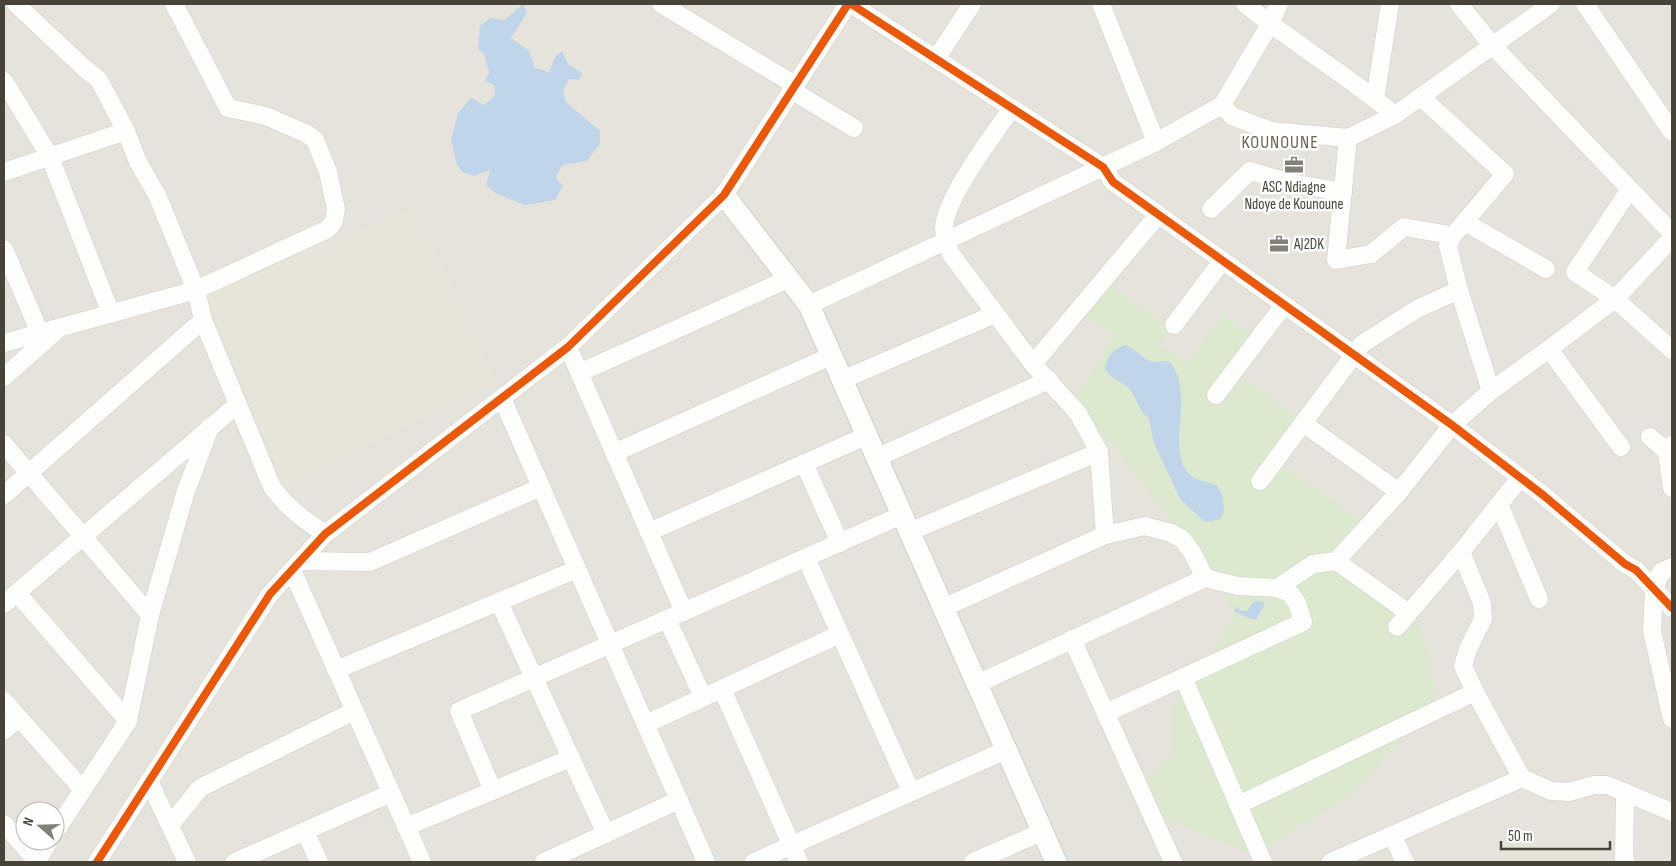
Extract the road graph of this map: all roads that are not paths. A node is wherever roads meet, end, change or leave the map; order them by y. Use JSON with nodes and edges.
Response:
{"nodes":[{"id":1,"x":16,"y":4,"type":"edge"},
{"id":2,"x":174,"y":4,"type":"edge"},
{"id":3,"x":660,"y":4,"type":"edge"},
{"id":4,"x":849,"y":4,"type":"edge"},
{"id":5,"x":972,"y":4,"type":"edge"},
{"id":6,"x":1101,"y":4,"type":"edge"},
{"id":7,"x":1245,"y":4,"type":"edge"},
{"id":8,"x":1279,"y":4,"type":"edge"},
{"id":9,"x":1390,"y":4,"type":"edge"},
{"id":10,"x":1459,"y":4,"type":"edge"},
{"id":11,"x":1551,"y":4,"type":"edge"},
{"id":12,"x":1585,"y":4,"type":"edge"},
{"id":13,"x":1270,"y":24,"type":"junction"},
{"id":14,"x":1492,"y":45,"type":"junction"},
{"id":15,"x":936,"y":59,"type":"junction"},
{"id":16,"x":4,"y":81,"type":"edge"},
{"id":17,"x":793,"y":87,"type":"junction"},
{"id":18,"x":1420,"y":97,"type":"junction"},
{"id":19,"x":1375,"y":99,"type":"junction"},
{"id":20,"x":1222,"y":105,"type":"junction"},
{"id":21,"x":1012,"y":108,"type":"junction"},
{"id":22,"x":1666,"y":110,"type":"edge"},
{"id":23,"x":1395,"y":115,"type":"junction"},
{"id":24,"x":854,"y":128,"type":"dead end"},
{"id":25,"x":126,"y":131,"type":"junction"},
{"id":26,"x":1672,"y":132,"type":"edge"},
{"id":27,"x":1348,"y":138,"type":"junction"},
{"id":28,"x":1156,"y":142,"type":"junction"},
{"id":29,"x":50,"y":157,"type":"junction"},
{"id":30,"x":1103,"y":168,"type":"junction"},
{"id":31,"x":4,"y":172,"type":"edge"},
{"id":32,"x":1630,"y":188,"type":"junction"},
{"id":33,"x":1343,"y":192,"type":"junction"},
{"id":34,"x":724,"y":195,"type":"junction"},
{"id":35,"x":1211,"y":209,"type":"dead end"},
{"id":36,"x":1158,"y":215,"type":"junction"},
{"id":37,"x":1465,"y":222,"type":"junction"},
{"id":38,"x":1672,"y":233,"type":"edge"},
{"id":39,"x":1451,"y":238,"type":"junction"},
{"id":40,"x":1672,"y":238,"type":"edge"},
{"id":41,"x":945,"y":240,"type":"junction"},
{"id":42,"x":4,"y":249,"type":"edge"},
{"id":43,"x":1222,"y":261,"type":"junction"},
{"id":44,"x":1546,"y":269,"type":"dead end"},
{"id":45,"x":788,"y":279,"type":"junction"},
{"id":46,"x":196,"y":290,"type":"junction"},
{"id":47,"x":1460,"y":290,"type":"junction"},
{"id":48,"x":1615,"y":298,"type":"junction"},
{"id":49,"x":1284,"y":304,"type":"junction"},
{"id":50,"x":809,"y":305,"type":"junction"},
{"id":51,"x":111,"y":314,"type":"junction"},
{"id":52,"x":995,"y":314,"type":"junction"},
{"id":53,"x":204,"y":320,"type":"junction"},
{"id":54,"x":1174,"y":324,"type":"dead end"},
{"id":55,"x":60,"y":328,"type":"junction"},
{"id":56,"x":40,"y":333,"type":"junction"},
{"id":57,"x":4,"y":343,"type":"edge"},
{"id":58,"x":568,"y":347,"type":"junction"},
{"id":59,"x":1549,"y":349,"type":"junction"},
{"id":60,"x":1672,"y":350,"type":"edge"},
{"id":61,"x":1354,"y":355,"type":"junction"},
{"id":62,"x":831,"y":356,"type":"junction"},
{"id":63,"x":1033,"y":364,"type":"junction"},
{"id":64,"x":579,"y":372,"type":"junction"},
{"id":65,"x":4,"y":377,"type":"edge"},
{"id":66,"x":842,"y":380,"type":"junction"},
{"id":67,"x":1049,"y":380,"type":"junction"},
{"id":68,"x":1491,"y":391,"type":"junction"},
{"id":69,"x":1216,"y":395,"type":"dead end"},
{"id":70,"x":502,"y":398,"type":"junction"},
{"id":71,"x":238,"y":404,"type":"junction"},
{"id":72,"x":1303,"y":423,"type":"junction"},
{"id":73,"x":1452,"y":425,"type":"junction"},
{"id":74,"x":210,"y":427,"type":"junction"},
{"id":75,"x":866,"y":436,"type":"junction"},
{"id":76,"x":1650,"y":437,"type":"dead end"},
{"id":77,"x":4,"y":444,"type":"edge"},
{"id":78,"x":1621,"y":447,"type":"dead end"},
{"id":79,"x":1671,"y":451,"type":"edge"},
{"id":80,"x":1098,"y":452,"type":"junction"},
{"id":81,"x":614,"y":453,"type":"junction"},
{"id":82,"x":876,"y":458,"type":"junction"},
{"id":83,"x":804,"y":463,"type":"junction"},
{"id":84,"x":29,"y":473,"type":"junction"},
{"id":85,"x":1520,"y":478,"type":"junction"},
{"id":86,"x":1260,"y":481,"type":"dead end"},
{"id":87,"x":541,"y":487,"type":"junction"},
{"id":88,"x":1672,"y":488,"type":"edge"},
{"id":89,"x":1399,"y":492,"type":"junction"},
{"id":90,"x":4,"y":495,"type":"edge"},
{"id":91,"x":1499,"y":504,"type":"junction"},
{"id":92,"x":906,"y":524,"type":"junction"},
{"id":93,"x":649,"y":532,"type":"junction"},
{"id":94,"x":324,"y":534,"type":"junction"},
{"id":95,"x":1105,"y":535,"type":"junction"},
{"id":96,"x":83,"y":537,"type":"junction"},
{"id":97,"x":840,"y":543,"type":"junction"},
{"id":98,"x":1461,"y":552,"type":"junction"},
{"id":99,"x":806,"y":558,"type":"junction"},
{"id":100,"x":1336,"y":561,"type":"junction"},
{"id":101,"x":296,"y":566,"type":"junction"},
{"id":102,"x":1672,"y":566,"type":"edge"},
{"id":103,"x":577,"y":569,"type":"junction"},
{"id":104,"x":1205,"y":578,"type":"junction"},
{"id":105,"x":1277,"y":588,"type":"junction"},
{"id":106,"x":1654,"y":589,"type":"junction"},
{"id":107,"x":10,"y":599,"type":"edge"},
{"id":108,"x":1540,"y":599,"type":"dead end"},
{"id":109,"x":499,"y":602,"type":"junction"},
{"id":110,"x":943,"y":608,"type":"junction"},
{"id":111,"x":1672,"y":608,"type":"edge"},
{"id":112,"x":684,"y":612,"type":"junction"},
{"id":113,"x":1409,"y":613,"type":"junction"},
{"id":114,"x":150,"y":615,"type":"junction"},
{"id":115,"x":667,"y":620,"type":"junction"},
{"id":116,"x":1397,"y":627,"type":"dead end"},
{"id":117,"x":840,"y":634,"type":"junction"},
{"id":118,"x":1072,"y":639,"type":"junction"},
{"id":119,"x":611,"y":644,"type":"junction"},
{"id":120,"x":336,"y":670,"type":"junction"},
{"id":121,"x":1183,"y":677,"type":"junction"},
{"id":122,"x":534,"y":678,"type":"junction"},
{"id":123,"x":976,"y":684,"type":"junction"},
{"id":124,"x":722,"y":689,"type":"junction"},
{"id":125,"x":1475,"y":692,"type":"junction"},
{"id":126,"x":703,"y":697,"type":"junction"},
{"id":127,"x":4,"y":702,"type":"edge"},
{"id":128,"x":354,"y":711,"type":"junction"},
{"id":129,"x":1106,"y":713,"type":"junction"},
{"id":130,"x":18,"y":718,"type":"junction"},
{"id":131,"x":1672,"y":719,"type":"edge"},
{"id":132,"x":128,"y":721,"type":"junction"},
{"id":133,"x":646,"y":724,"type":"junction"},
{"id":134,"x":4,"y":731,"type":"edge"},
{"id":135,"x":1006,"y":750,"type":"junction"},
{"id":136,"x":571,"y":758,"type":"junction"},
{"id":137,"x":1522,"y":778,"type":"junction"},
{"id":138,"x":149,"y":781,"type":"junction"},
{"id":139,"x":82,"y":790,"type":"junction"},
{"id":140,"x":493,"y":791,"type":"junction"},
{"id":141,"x":911,"y":792,"type":"junction"},
{"id":142,"x":1625,"y":792,"type":"junction"},
{"id":143,"x":391,"y":793,"type":"junction"},
{"id":144,"x":679,"y":800,"type":"junction"},
{"id":145,"x":1238,"y":805,"type":"junction"},
{"id":146,"x":1672,"y":812,"type":"edge"},
{"id":147,"x":65,"y":816,"type":"edge"},
{"id":148,"x":4,"y":824,"type":"edge"},
{"id":149,"x":170,"y":825,"type":"junction"},
{"id":150,"x":406,"y":827,"type":"junction"},
{"id":151,"x":305,"y":831,"type":"junction"},
{"id":152,"x":1042,"y":832,"type":"junction"},
{"id":153,"x":606,"y":834,"type":"junction"},
{"id":154,"x":1392,"y":835,"type":"junction"},
{"id":155,"x":792,"y":846,"type":"junction"},
{"id":156,"x":44,"y":851,"type":"edge"},
{"id":157,"x":37,"y":862,"type":"edge"},
{"id":158,"x":97,"y":862,"type":"edge"},
{"id":159,"x":187,"y":862,"type":"edge"},
{"id":160,"x":235,"y":862,"type":"edge"},
{"id":161,"x":319,"y":862,"type":"edge"},
{"id":162,"x":422,"y":862,"type":"edge"},
{"id":163,"x":544,"y":862,"type":"edge"},
{"id":164,"x":706,"y":862,"type":"edge"},
{"id":165,"x":754,"y":862,"type":"edge"},
{"id":166,"x":799,"y":862,"type":"edge"},
{"id":167,"x":974,"y":862,"type":"edge"},
{"id":168,"x":1056,"y":862,"type":"edge"},
{"id":169,"x":1173,"y":862,"type":"edge"},
{"id":170,"x":1263,"y":862,"type":"edge"},
{"id":171,"x":1331,"y":862,"type":"edge"},
{"id":172,"x":1405,"y":862,"type":"edge"},
{"id":173,"x":1626,"y":862,"type":"edge"}],
"edges":[{"from":1,"to":25,"type":"street"},
{"from":2,"to":46,"type":"street"},
{"from":3,"to":17,"type":"street"},
{"from":4,"to":15,"type":"street"},
{"from":4,"to":17,"type":"street"},
{"from":5,"to":15,"type":"street"},
{"from":6,"to":28,"type":"street"},
{"from":7,"to":13,"type":"street"},
{"from":8,"to":13,"type":"street"},
{"from":9,"to":19,"type":"street"},
{"from":10,"to":14,"type":"street"},
{"from":11,"to":14,"type":"street"},
{"from":12,"to":22,"type":"street"},
{"from":13,"to":19,"type":"street"},
{"from":13,"to":20,"type":"street"},
{"from":14,"to":18,"type":"street"},
{"from":14,"to":32,"type":"street"},
{"from":15,"to":21,"type":"street"},
{"from":16,"to":29,"type":"street"},
{"from":17,"to":24,"type":"street"},
{"from":17,"to":34,"type":"street"},
{"from":18,"to":23,"type":"street"},
{"from":18,"to":37,"type":"street"},
{"from":19,"to":23,"type":"street"},
{"from":20,"to":27,"type":"street"},
{"from":20,"to":28,"type":"street"},
{"from":21,"to":30,"type":"street"},
{"from":21,"to":41,"type":"street"},
{"from":22,"to":26,"type":"street"},
{"from":23,"to":27,"type":"street"},
{"from":25,"to":29,"type":"street"},
{"from":25,"to":46,"type":"street"},
{"from":27,"to":33,"type":"street"},
{"from":28,"to":30,"type":"street"},
{"from":29,"to":31,"type":"street"},
{"from":29,"to":51,"type":"street"},
{"from":30,"to":36,"type":"street"},
{"from":30,"to":41,"type":"street"},
{"from":32,"to":38,"type":"street"},
{"from":32,"to":48,"type":"street"},
{"from":33,"to":35,"type":"street"},
{"from":33,"to":39,"type":"street"},
{"from":34,"to":45,"type":"street"},
{"from":34,"to":58,"type":"street"},
{"from":36,"to":43,"type":"street"},
{"from":36,"to":63,"type":"street"},
{"from":37,"to":39,"type":"street"},
{"from":37,"to":44,"type":"street"},
{"from":39,"to":47,"type":"street"},
{"from":40,"to":48,"type":"street"},
{"from":41,"to":50,"type":"street"},
{"from":41,"to":52,"type":"street"},
{"from":42,"to":56,"type":"street"},
{"from":43,"to":49,"type":"street"},
{"from":43,"to":54,"type":"street"},
{"from":45,"to":50,"type":"street"},
{"from":45,"to":64,"type":"street"},
{"from":46,"to":51,"type":"street"},
{"from":46,"to":53,"type":"street"},
{"from":47,"to":61,"type":"street"},
{"from":47,"to":68,"type":"street"},
{"from":48,"to":59,"type":"street"},
{"from":48,"to":60,"type":"street"},
{"from":49,"to":61,"type":"street"},
{"from":49,"to":69,"type":"street"},
{"from":50,"to":62,"type":"street"},
{"from":51,"to":55,"type":"street"},
{"from":52,"to":63,"type":"street"},
{"from":52,"to":66,"type":"street"},
{"from":53,"to":71,"type":"street"},
{"from":53,"to":84,"type":"street"},
{"from":55,"to":56,"type":"street"},
{"from":55,"to":65,"type":"street"},
{"from":56,"to":57,"type":"street"},
{"from":58,"to":64,"type":"street"},
{"from":58,"to":70,"type":"street"},
{"from":59,"to":68,"type":"street"},
{"from":59,"to":78,"type":"street"},
{"from":61,"to":72,"type":"street"},
{"from":61,"to":73,"type":"street"},
{"from":62,"to":66,"type":"street"},
{"from":62,"to":81,"type":"street"},
{"from":63,"to":67,"type":"street"},
{"from":64,"to":81,"type":"street"},
{"from":66,"to":75,"type":"street"},
{"from":67,"to":80,"type":"street"},
{"from":67,"to":82,"type":"street"},
{"from":68,"to":73,"type":"street"},
{"from":70,"to":87,"type":"street"},
{"from":70,"to":94,"type":"street"},
{"from":71,"to":74,"type":"street"},
{"from":71,"to":94,"type":"street"},
{"from":72,"to":86,"type":"street"},
{"from":72,"to":89,"type":"street"},
{"from":73,"to":85,"type":"street"},
{"from":73,"to":89,"type":"street"},
{"from":74,"to":96,"type":"street"},
{"from":74,"to":114,"type":"street"},
{"from":75,"to":82,"type":"street"},
{"from":75,"to":83,"type":"street"},
{"from":76,"to":79,"type":"street"},
{"from":77,"to":84,"type":"street"},
{"from":79,"to":88,"type":"street"},
{"from":80,"to":92,"type":"street"},
{"from":80,"to":95,"type":"street"},
{"from":81,"to":93,"type":"street"},
{"from":82,"to":92,"type":"street"},
{"from":83,"to":93,"type":"street"},
{"from":83,"to":97,"type":"street"},
{"from":84,"to":90,"type":"street"},
{"from":84,"to":96,"type":"street"},
{"from":85,"to":91,"type":"street"},
{"from":85,"to":106,"type":"street"},
{"from":87,"to":101,"type":"street"},
{"from":87,"to":103,"type":"street"},
{"from":89,"to":100,"type":"street"},
{"from":91,"to":98,"type":"street"},
{"from":91,"to":108,"type":"street"},
{"from":92,"to":97,"type":"street"},
{"from":92,"to":110,"type":"street"},
{"from":93,"to":112,"type":"street"},
{"from":94,"to":101,"type":"street"},
{"from":95,"to":104,"type":"street"},
{"from":95,"to":110,"type":"street"},
{"from":96,"to":107,"type":"street"},
{"from":96,"to":114,"type":"street"},
{"from":97,"to":99,"type":"street"},
{"from":98,"to":113,"type":"street"},
{"from":98,"to":125,"type":"street"},
{"from":99,"to":112,"type":"street"},
{"from":99,"to":117,"type":"street"},
{"from":100,"to":105,"type":"street"},
{"from":100,"to":113,"type":"street"},
{"from":101,"to":120,"type":"street"},
{"from":101,"to":138,"type":"street"},
{"from":102,"to":106,"type":"street"},
{"from":103,"to":109,"type":"street"},
{"from":103,"to":119,"type":"street"},
{"from":104,"to":105,"type":"street"},
{"from":104,"to":118,"type":"street"},
{"from":105,"to":121,"type":"street"},
{"from":106,"to":111,"type":"street"},
{"from":106,"to":131,"type":"street"},
{"from":107,"to":132,"type":"street"},
{"from":109,"to":120,"type":"street"},
{"from":109,"to":122,"type":"street"},
{"from":110,"to":123,"type":"street"},
{"from":112,"to":115,"type":"street"},
{"from":113,"to":116,"type":"street"},
{"from":114,"to":132,"type":"street"},
{"from":115,"to":119,"type":"street"},
{"from":115,"to":126,"type":"street"},
{"from":117,"to":124,"type":"street"},
{"from":117,"to":141,"type":"street"},
{"from":118,"to":123,"type":"street"},
{"from":118,"to":129,"type":"street"},
{"from":119,"to":122,"type":"street"},
{"from":119,"to":133,"type":"street"},
{"from":120,"to":128,"type":"street"},
{"from":121,"to":129,"type":"street"},
{"from":121,"to":145,"type":"street"},
{"from":122,"to":136,"type":"street"},
{"from":122,"to":140,"type":"street"},
{"from":123,"to":135,"type":"street"},
{"from":124,"to":126,"type":"street"},
{"from":124,"to":155,"type":"street"},
{"from":125,"to":137,"type":"street"},
{"from":125,"to":145,"type":"street"},
{"from":126,"to":133,"type":"street"},
{"from":127,"to":130,"type":"street"},
{"from":128,"to":143,"type":"street"},
{"from":128,"to":149,"type":"street"},
{"from":129,"to":169,"type":"street"},
{"from":130,"to":134,"type":"street"},
{"from":130,"to":139,"type":"street"},
{"from":132,"to":139,"type":"street"},
{"from":133,"to":144,"type":"street"},
{"from":135,"to":141,"type":"street"},
{"from":135,"to":152,"type":"street"},
{"from":136,"to":140,"type":"street"},
{"from":136,"to":153,"type":"street"},
{"from":137,"to":142,"type":"street"},
{"from":137,"to":154,"type":"street"},
{"from":138,"to":149,"type":"street"},
{"from":138,"to":158,"type":"street"},
{"from":139,"to":147,"type":"street"},
{"from":140,"to":150,"type":"street"},
{"from":141,"to":155,"type":"street"},
{"from":142,"to":146,"type":"street"},
{"from":142,"to":173,"type":"street"},
{"from":143,"to":150,"type":"street"},
{"from":143,"to":151,"type":"street"},
{"from":144,"to":153,"type":"street"},
{"from":144,"to":164,"type":"street"},
{"from":145,"to":170,"type":"street"},
{"from":148,"to":157,"type":"street"},
{"from":149,"to":159,"type":"street"},
{"from":150,"to":162,"type":"street"},
{"from":151,"to":160,"type":"street"},
{"from":151,"to":161,"type":"street"},
{"from":152,"to":167,"type":"street"},
{"from":152,"to":168,"type":"street"},
{"from":153,"to":163,"type":"street"},
{"from":154,"to":171,"type":"street"},
{"from":154,"to":172,"type":"street"},
{"from":155,"to":165,"type":"street"},
{"from":155,"to":166,"type":"street"},
{"from":156,"to":157,"type":"street"}]}
